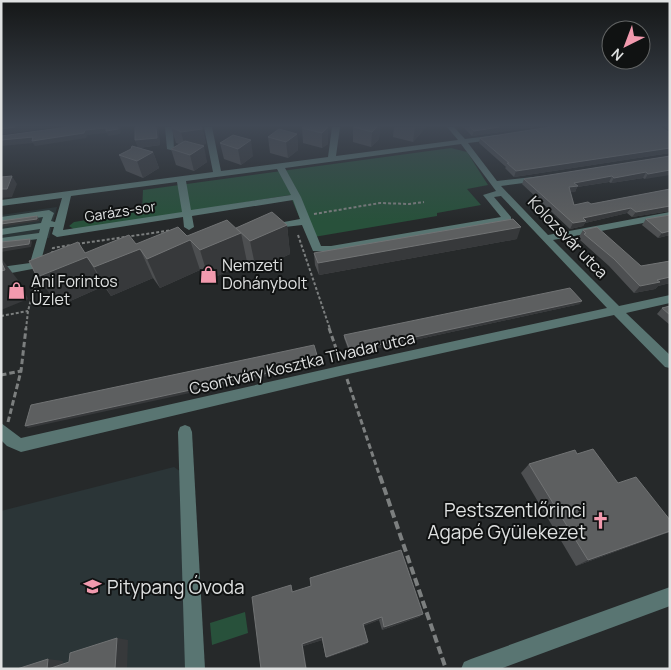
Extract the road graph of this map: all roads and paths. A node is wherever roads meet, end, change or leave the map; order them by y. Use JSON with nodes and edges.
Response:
{"nodes":[{"id":1,"x":214,"y":158,"type":"edge"},
{"id":2,"x":330,"y":158,"type":"edge"},
{"id":3,"x":476,"y":158,"type":"edge"},
{"id":4,"x":279,"y":165,"type":"junction"},
{"id":5,"x":217,"y":174,"type":"junction"},
{"id":6,"x":544,"y":177,"type":"edge"},
{"id":7,"x":181,"y":178,"type":"junction"},
{"id":8,"x":495,"y":184,"type":"junction"},
{"id":9,"x":504,"y":193,"type":"junction"},
{"id":10,"x":67,"y":194,"type":"junction"},
{"id":11,"x":296,"y":197,"type":"junction"},
{"id":12,"x":424,"y":202,"type":"dead end"},
{"id":13,"x":1,"y":203,"type":"edge"},
{"id":14,"x":186,"y":214,"type":"junction"},
{"id":15,"x":670,"y":215,"type":"edge"},
{"id":16,"x":1,"y":220,"type":"edge"},
{"id":17,"x":306,"y":221,"type":"junction"},
{"id":18,"x":59,"y":223,"type":"junction"},
{"id":19,"x":294,"y":223,"type":"junction"},
{"id":20,"x":189,"y":227,"type":"joint"},
{"id":21,"x":265,"y":228,"type":"edge"},
{"id":22,"x":44,"y":230,"type":"junction"},
{"id":23,"x":1,"y":232,"type":"edge"},
{"id":24,"x":547,"y":238,"type":"junction"},
{"id":25,"x":1,"y":241,"type":"edge"},
{"id":26,"x":46,"y":264,"type":"junction"},
{"id":27,"x":1,"y":271,"type":"edge"},
{"id":28,"x":670,"y":299,"type":"edge"},
{"id":29,"x":616,"y":311,"type":"junction"},
{"id":30,"x":28,"y":312,"type":"junction"},
{"id":31,"x":1,"y":316,"type":"edge"},
{"id":32,"x":670,"y":363,"type":"edge"},
{"id":33,"x":344,"y":370,"type":"junction"},
{"id":34,"x":20,"y":371,"type":"junction"},
{"id":35,"x":1,"y":375,"type":"edge"},
{"id":36,"x":3,"y":432,"type":"edge"},
{"id":37,"x":185,"y":432,"type":"dead end"},
{"id":38,"x":670,"y":596,"type":"edge"},
{"id":39,"x":196,"y":669,"type":"edge"},
{"id":40,"x":446,"y":669,"type":"edge"},
{"id":41,"x":471,"y":669,"type":"edge"}],
"edges":[{"from":1,"to":5,"type":"street"},
{"from":2,"to":4,"type":"street"},
{"from":3,"to":8,"type":"street","name":"Kolozsvár utca"},
{"from":4,"to":5,"type":"street"},
{"from":4,"to":11,"type":"street"},
{"from":5,"to":7,"type":"street"},
{"from":6,"to":8,"type":"street"},
{"from":7,"to":10,"type":"street"},
{"from":7,"to":14,"type":"street"},
{"from":8,"to":9,"type":"street","name":"Kolozsvár utca"},
{"from":9,"to":17,"type":"street"},
{"from":9,"to":24,"type":"street","name":"Kolozsvár utca"},
{"from":10,"to":13,"type":"street"},
{"from":10,"to":18,"type":"street"},
{"from":11,"to":14,"type":"street","name":"Garázs-sor"},
{"from":11,"to":17,"type":"street"},
{"from":12,"to":17,"type":"path"},
{"from":14,"to":18,"type":"street","name":"Garázs-sor"},
{"from":14,"to":20,"type":"street"},
{"from":15,"to":24,"type":"street"},
{"from":16,"to":22,"type":"street"},
{"from":17,"to":19,"type":"street"},
{"from":18,"to":22,"type":"street"},
{"from":19,"to":21,"type":"street"},
{"from":19,"to":33,"type":"path"},
{"from":20,"to":26,"type":"path"},
{"from":22,"to":23,"type":"street"},
{"from":22,"to":25,"type":"street"},
{"from":22,"to":26,"type":"street"},
{"from":24,"to":29,"type":"street","name":"Kolozsvár utca"},
{"from":26,"to":27,"type":"street"},
{"from":26,"to":30,"type":"path"},
{"from":28,"to":29,"type":"street","name":"Csontváry Kosztka Tivadar utca"},
{"from":29,"to":32,"type":"street","name":"Kolozsvár utca"},
{"from":29,"to":33,"type":"street","name":"Csontváry Kosztka Tivadar utca"},
{"from":30,"to":31,"type":"path"},
{"from":30,"to":34,"type":"path"},
{"from":33,"to":36,"type":"street","name":"Csontváry Kosztka Tivadar utca"},
{"from":33,"to":40,"type":"path"},
{"from":34,"to":35,"type":"path"},
{"from":34,"to":36,"type":"path"},
{"from":37,"to":39,"type":"street"},
{"from":38,"to":41,"type":"street"}]}
